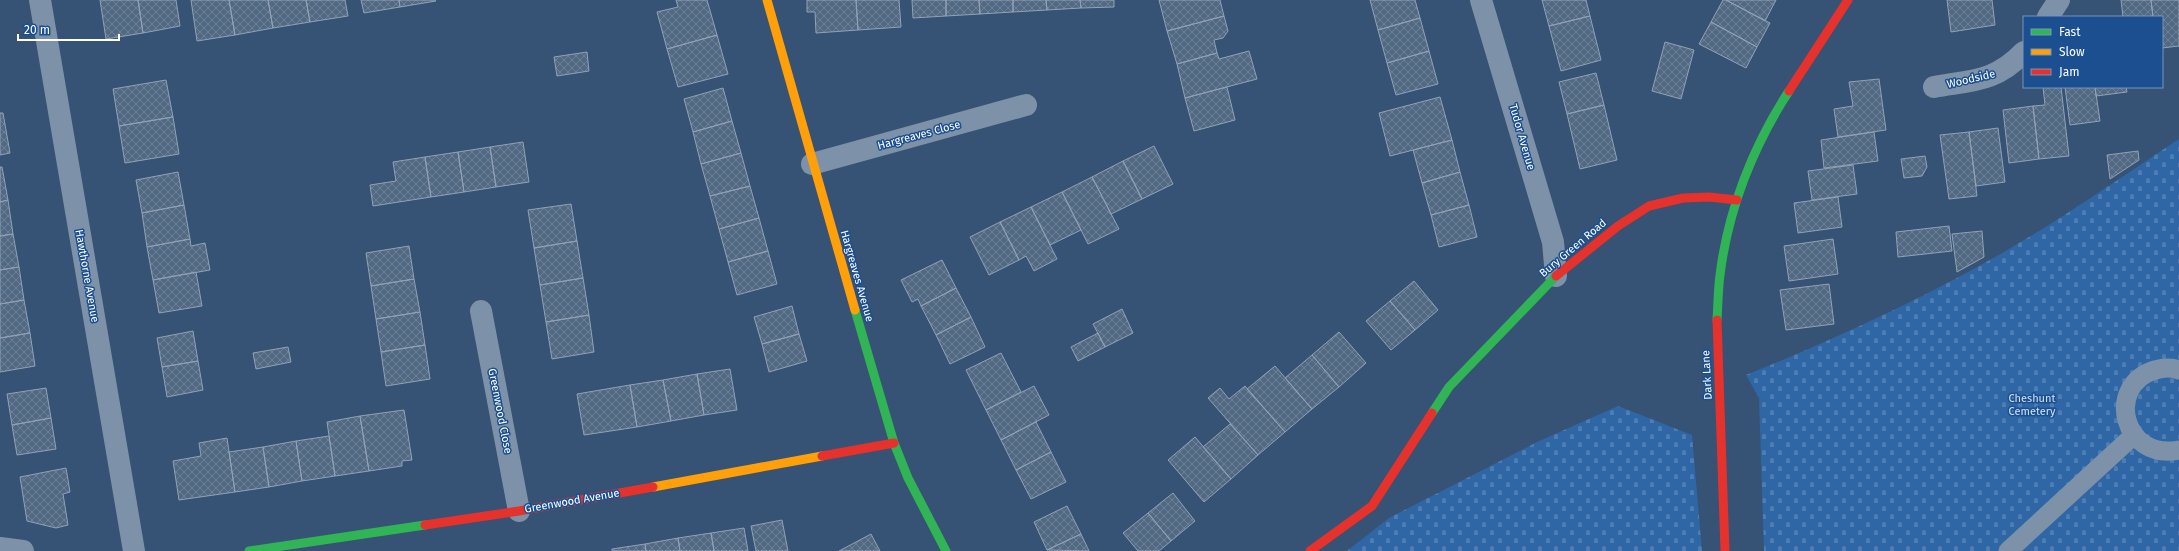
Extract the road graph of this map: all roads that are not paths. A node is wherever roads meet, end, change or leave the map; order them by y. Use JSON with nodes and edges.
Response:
{"nodes":[{"id":1,"x":40,"y":0,"type":"edge"},
{"id":2,"x":767,"y":0,"type":"edge"},
{"id":3,"x":1481,"y":0,"type":"edge"},
{"id":4,"x":1848,"y":0,"type":"edge"},
{"id":5,"x":2059,"y":0,"type":"edge"},
{"id":6,"x":2049,"y":16,"type":"edge"},
{"id":7,"x":2023,"y":53,"type":"edge"},
{"id":8,"x":1934,"y":87,"type":"dead end"},
{"id":9,"x":1026,"y":105,"type":"dead end"},
{"id":10,"x":812,"y":164,"type":"junction"},
{"id":11,"x":1737,"y":200,"type":"junction"},
{"id":12,"x":1556,"y":276,"type":"junction"},
{"id":13,"x":481,"y":311,"type":"dead end"},
{"id":14,"x":2179,"y":370,"type":"edge"},
{"id":15,"x":2134,"y":435,"type":"junction"},
{"id":16,"x":894,"y":444,"type":"junction"},
{"id":17,"x":2179,"y":450,"type":"edge"},
{"id":18,"x":519,"y":511,"type":"junction"},
{"id":19,"x":0,"y":548,"type":"edge"},
{"id":20,"x":23,"y":551,"type":"edge"},
{"id":21,"x":134,"y":551,"type":"edge"},
{"id":22,"x":249,"y":551,"type":"edge"},
{"id":23,"x":946,"y":551,"type":"edge"},
{"id":24,"x":1310,"y":551,"type":"edge"},
{"id":25,"x":1725,"y":551,"type":"edge"},
{"id":26,"x":2008,"y":551,"type":"edge"}],
"edges":[{"from":1,"to":21,"type":"street","name":"Hawthorne Avenue"},
{"from":2,"to":10,"type":"street","name":"Hargreaves Avenue"},
{"from":3,"to":12,"type":"street","name":"Tudor Avenue"},
{"from":4,"to":11,"type":"street"},
{"from":5,"to":6,"type":"street"},
{"from":7,"to":8,"type":"street","name":"Woodside"},
{"from":9,"to":10,"type":"street","name":"Hargreaves Close"},
{"from":10,"to":16,"type":"street","name":"Hargreaves Avenue"},
{"from":11,"to":12,"type":"street","name":"Bury Green Road"},
{"from":11,"to":25,"type":"street","name":"Dark Lane"},
{"from":12,"to":24,"type":"street","name":"Bury Green Road"},
{"from":13,"to":18,"type":"street","name":"Greenwood Close"},
{"from":14,"to":15,"type":"lane"},
{"from":15,"to":17,"type":"lane"},
{"from":15,"to":26,"type":"lane"},
{"from":16,"to":18,"type":"street","name":"Greenwood Avenue"},
{"from":16,"to":23,"type":"street","name":"Hargreaves Avenue"},
{"from":18,"to":22,"type":"street","name":"Greenwood Avenue"},
{"from":19,"to":20,"type":"street"}]}
